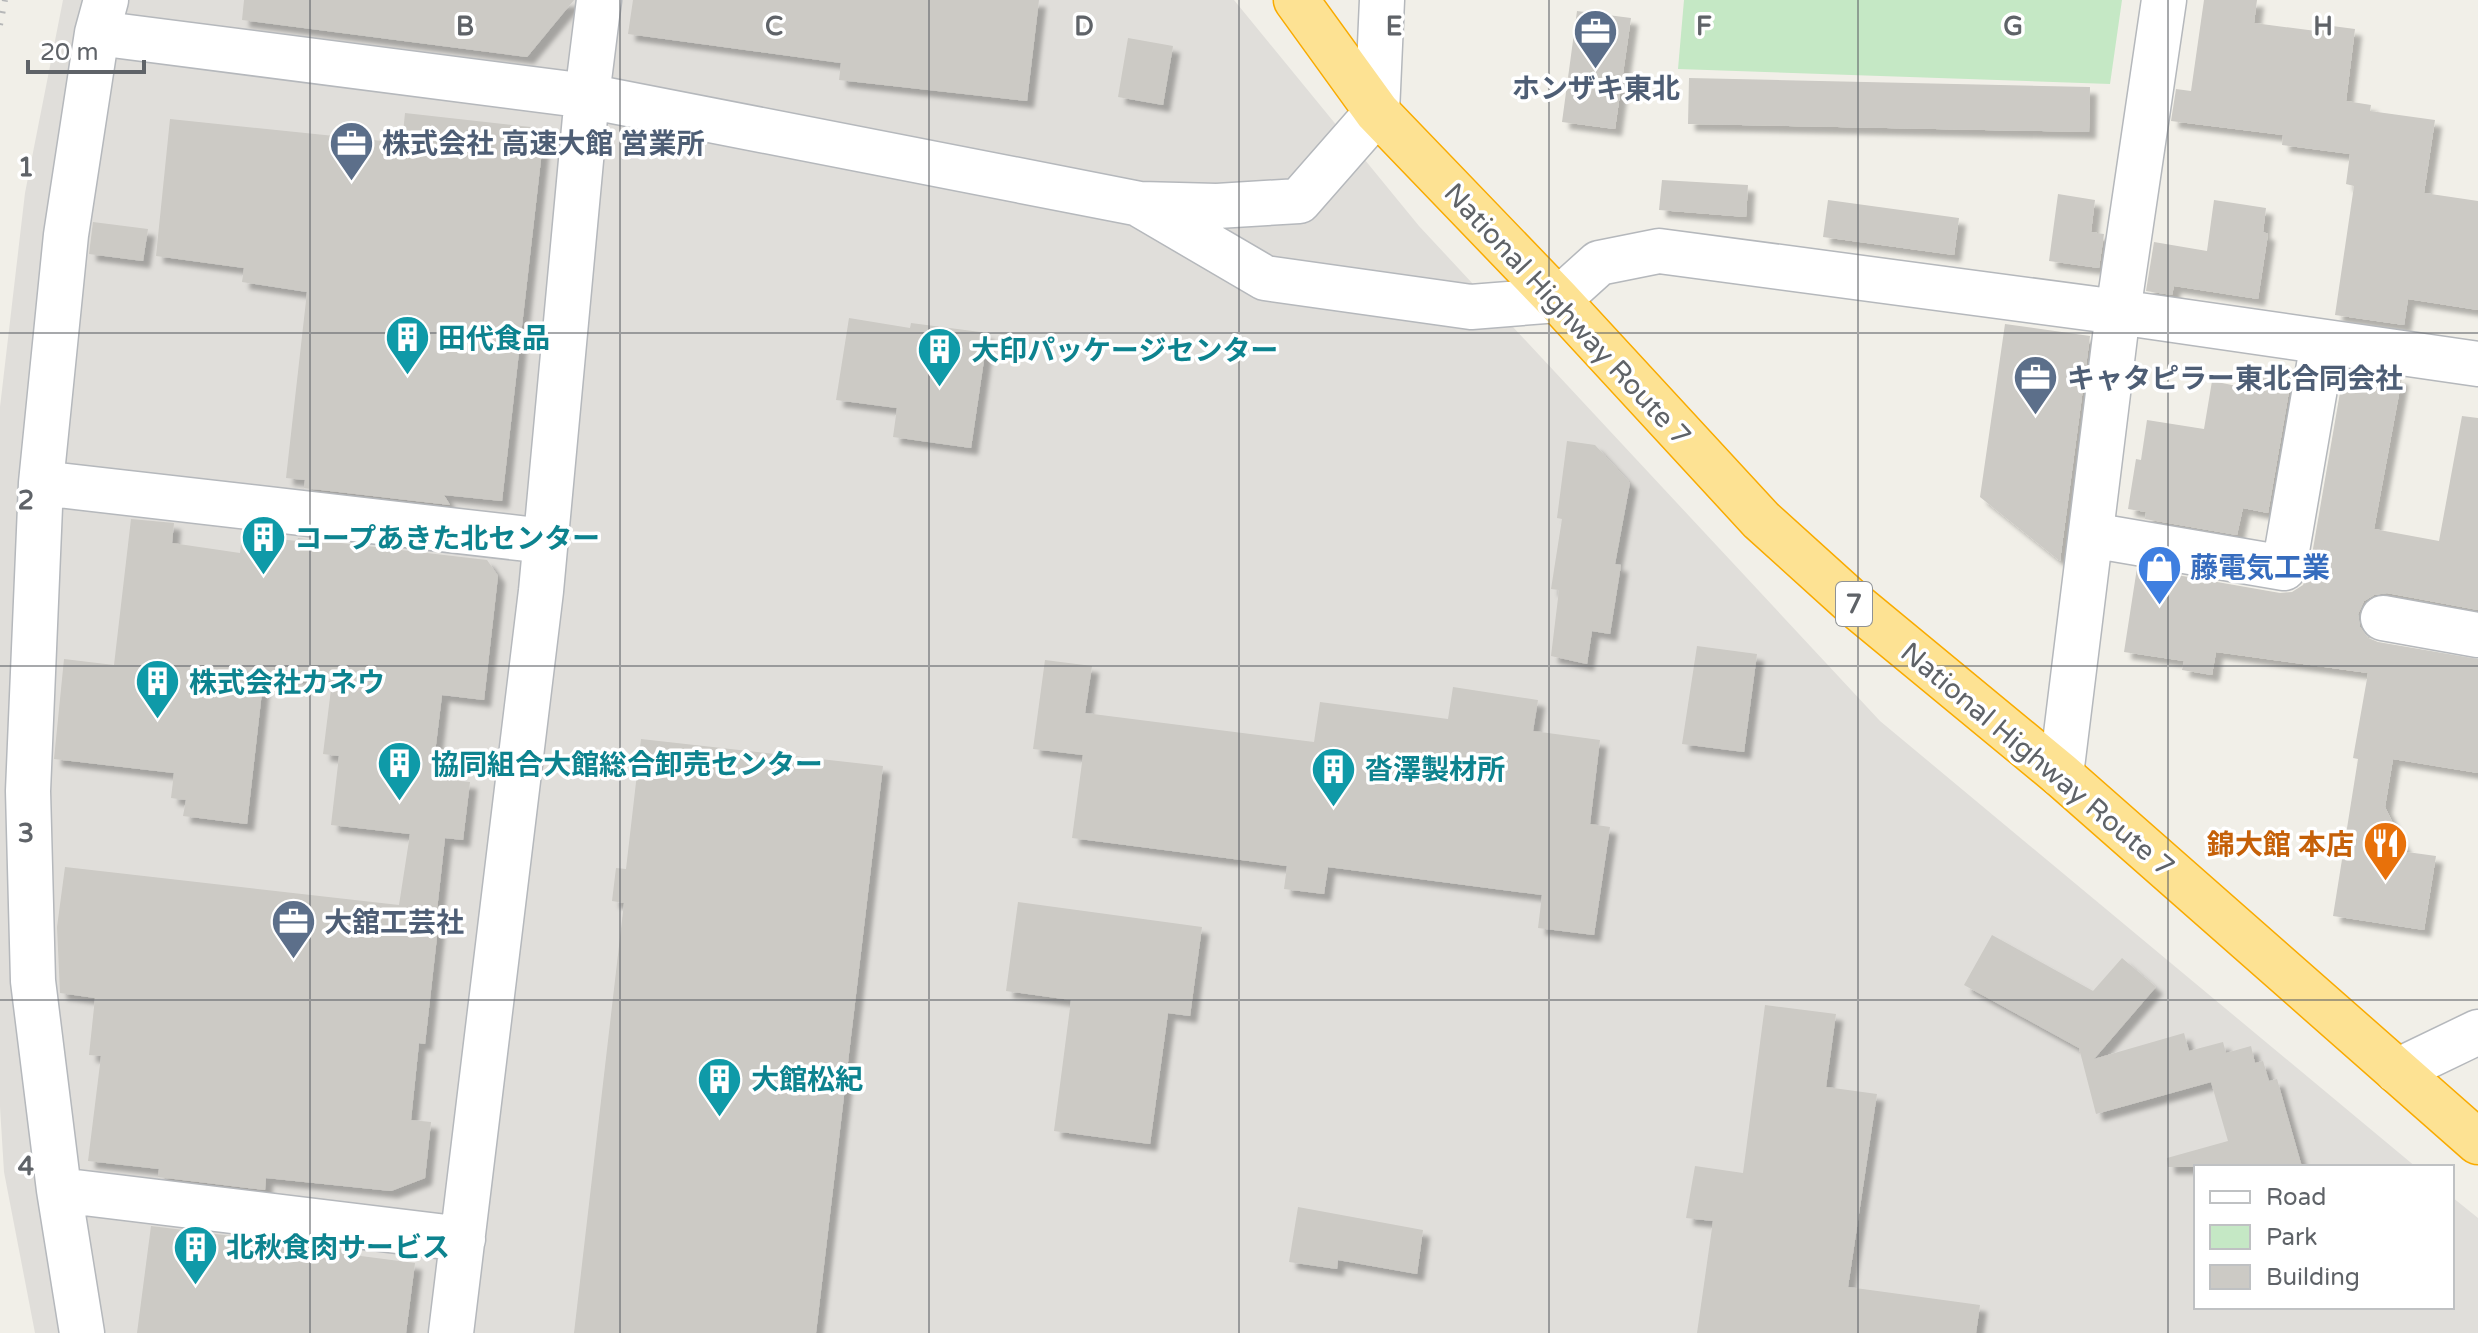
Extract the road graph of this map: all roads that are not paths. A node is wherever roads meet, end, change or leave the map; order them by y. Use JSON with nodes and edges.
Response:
{"nodes":[{"id":1,"x":599,"y":0,"type":"edge"},
{"id":2,"x":1296,"y":0,"type":"edge"},
{"id":3,"x":1382,"y":0,"type":"edge"},
{"id":4,"x":2164,"y":0,"type":"edge"},
{"id":5,"x":102,"y":17,"type":"edge"},
{"id":6,"x":587,"y":96,"type":"junction"},
{"id":7,"x":1377,"y":112,"type":"junction"},
{"id":8,"x":1140,"y":204,"type":"junction"},
{"id":9,"x":1558,"y":300,"type":"junction"},
{"id":10,"x":2118,"y":312,"type":"junction"},
{"id":11,"x":2323,"y":342,"type":"junction"},
{"id":12,"x":2478,"y":364,"type":"edge"},
{"id":13,"x":41,"y":483,"type":"junction"},
{"id":14,"x":2091,"y":535,"type":"junction"},
{"id":15,"x":545,"y":541,"type":"junction"},
{"id":16,"x":2383,"y":618,"type":"dead end"},
{"id":17,"x":2478,"y":635,"type":"edge"},
{"id":18,"x":2061,"y":775,"type":"junction"},
{"id":19,"x":2478,"y":1032,"type":"edge"},
{"id":20,"x":2397,"y":1071,"type":"junction"},
{"id":21,"x":2478,"y":1142,"type":"edge"},
{"id":22,"x":59,"y":1190,"type":"junction"},
{"id":23,"x":463,"y":1239,"type":"junction"},
{"id":24,"x":82,"y":1333,"type":"edge"},
{"id":25,"x":451,"y":1333,"type":"edge"}],
"edges":[{"from":1,"to":6,"type":"street"},
{"from":2,"to":7,"type":"highway","name":"National Highway Route 7","number":"7"},
{"from":3,"to":7,"type":"street"},
{"from":4,"to":10,"type":"street"},
{"from":5,"to":6,"type":"street"},
{"from":5,"to":13,"type":"street"},
{"from":6,"to":8,"type":"street"},
{"from":6,"to":15,"type":"street"},
{"from":7,"to":8,"type":"street"},
{"from":7,"to":9,"type":"highway","name":"National Highway Route 7","number":"7"},
{"from":8,"to":9,"type":"street"},
{"from":9,"to":10,"type":"street"},
{"from":9,"to":18,"type":"highway","name":"National Highway Route 7","number":"7"},
{"from":10,"to":11,"type":"street"},
{"from":10,"to":14,"type":"street"},
{"from":11,"to":12,"type":"street"},
{"from":11,"to":14,"type":"street"},
{"from":13,"to":15,"type":"street"},
{"from":13,"to":22,"type":"street"},
{"from":14,"to":18,"type":"street"},
{"from":15,"to":23,"type":"street"},
{"from":16,"to":17,"type":"street"},
{"from":18,"to":20,"type":"highway","name":"National Highway Route 7","number":"7"},
{"from":19,"to":20,"type":"street"},
{"from":20,"to":21,"type":"highway","name":"National Highway Route 7","number":"7"},
{"from":22,"to":23,"type":"street"},
{"from":22,"to":24,"type":"street"},
{"from":23,"to":25,"type":"street"}]}
